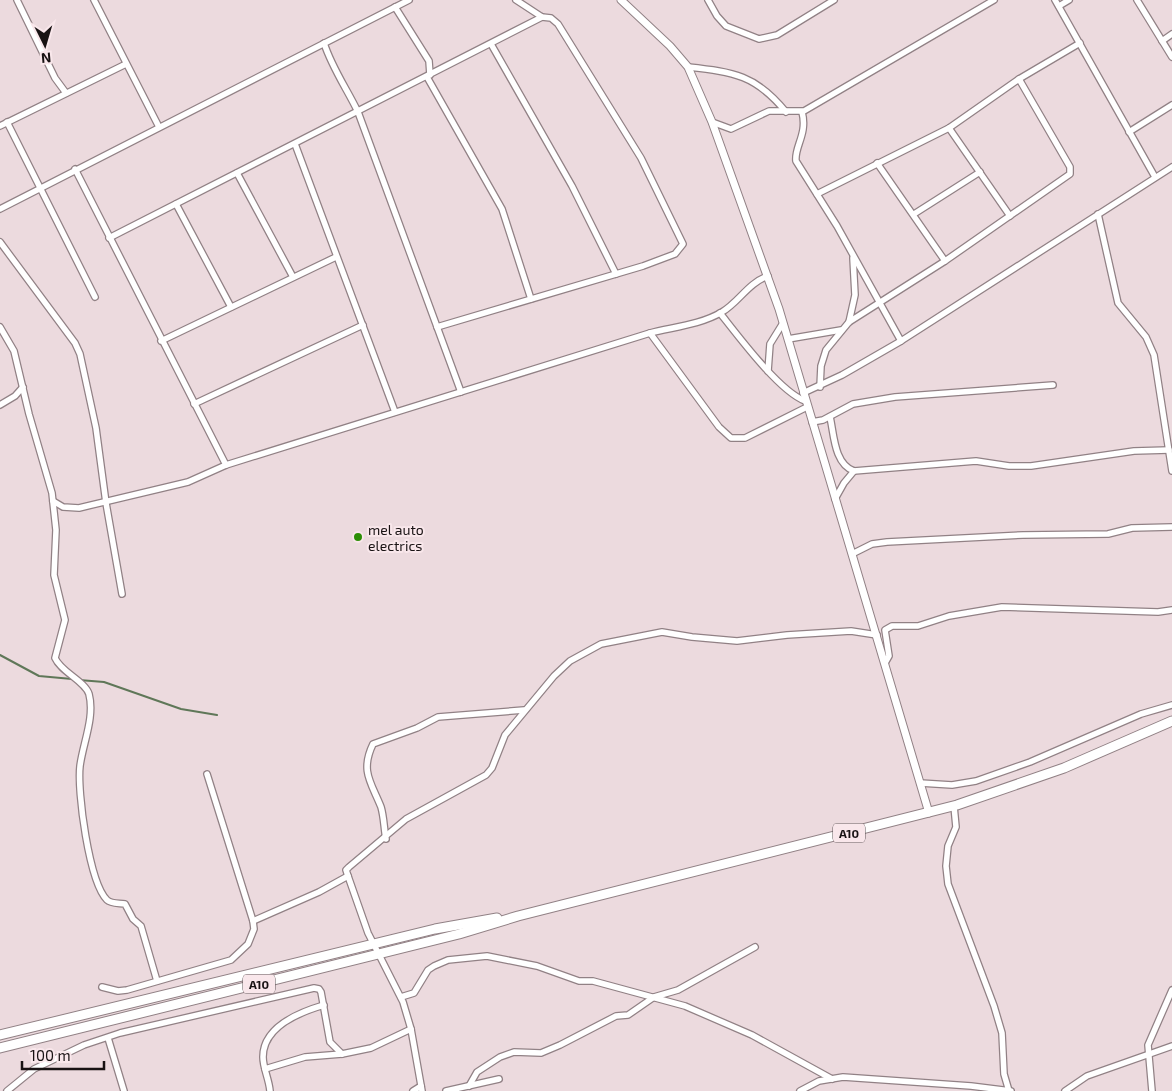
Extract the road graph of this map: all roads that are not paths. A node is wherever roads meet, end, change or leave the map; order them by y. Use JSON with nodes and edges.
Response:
{"nodes":[{"id":1,"x":17,"y":0,"type":"edge"},
{"id":2,"x":94,"y":0,"type":"edge"},
{"id":3,"x":409,"y":0,"type":"edge"},
{"id":4,"x":516,"y":0,"type":"edge"},
{"id":5,"x":621,"y":0,"type":"edge"},
{"id":6,"x":708,"y":0,"type":"edge"},
{"id":7,"x":834,"y":0,"type":"edge"},
{"id":8,"x":994,"y":0,"type":"edge"},
{"id":9,"x":1055,"y":0,"type":"edge"},
{"id":10,"x":1069,"y":0,"type":"edge"},
{"id":11,"x":1137,"y":0,"type":"edge"},
{"id":12,"x":1059,"y":6,"type":"junction"},
{"id":13,"x":395,"y":7,"type":"junction"},
{"id":14,"x":542,"y":17,"type":"junction"},
{"id":15,"x":1172,"y":34,"type":"edge"},
{"id":16,"x":1162,"y":41,"type":"junction"},
{"id":17,"x":324,"y":43,"type":"junction"},
{"id":18,"x":1080,"y":43,"type":"junction"},
{"id":19,"x":490,"y":44,"type":"junction"},
{"id":20,"x":1172,"y":57,"type":"edge"},
{"id":21,"x":126,"y":64,"type":"junction"},
{"id":22,"x":688,"y":68,"type":"junction"},
{"id":23,"x":428,"y":76,"type":"junction"},
{"id":24,"x":1018,"y":79,"type":"junction"},
{"id":25,"x":66,"y":93,"type":"junction"},
{"id":26,"x":1172,"y":105,"type":"edge"},
{"id":27,"x":358,"y":112,"type":"junction"},
{"id":28,"x":786,"y":112,"type":"junction"},
{"id":29,"x":802,"y":112,"type":"junction"},
{"id":30,"x":712,"y":122,"type":"junction"},
{"id":31,"x":2,"y":123,"type":"edge"},
{"id":32,"x":159,"y":127,"type":"junction"},
{"id":33,"x":948,"y":128,"type":"junction"},
{"id":34,"x":1130,"y":132,"type":"junction"},
{"id":35,"x":295,"y":144,"type":"junction"},
{"id":36,"x":877,"y":163,"type":"junction"},
{"id":37,"x":1172,"y":167,"type":"edge"},
{"id":38,"x":75,"y":170,"type":"junction"},
{"id":39,"x":980,"y":172,"type":"junction"},
{"id":40,"x":237,"y":174,"type":"junction"},
{"id":41,"x":1155,"y":177,"type":"junction"},
{"id":42,"x":40,"y":187,"type":"junction"},
{"id":43,"x":817,"y":194,"type":"junction"},
{"id":44,"x":176,"y":204,"type":"junction"},
{"id":45,"x":0,"y":208,"type":"edge"},
{"id":46,"x":914,"y":214,"type":"junction"},
{"id":47,"x":1098,"y":214,"type":"junction"},
{"id":48,"x":1010,"y":216,"type":"junction"},
{"id":49,"x":109,"y":238,"type":"junction"},
{"id":50,"x":0,"y":242,"type":"edge"},
{"id":51,"x":853,"y":255,"type":"junction"},
{"id":52,"x":336,"y":257,"type":"junction"},
{"id":53,"x":945,"y":260,"type":"junction"},
{"id":54,"x":616,"y":274,"type":"junction"},
{"id":55,"x":768,"y":276,"type":"junction"},
{"id":56,"x":293,"y":277,"type":"junction"},
{"id":57,"x":95,"y":297,"type":"dead end"},
{"id":58,"x":531,"y":299,"type":"junction"},
{"id":59,"x":878,"y":303,"type":"junction"},
{"id":60,"x":231,"y":307,"type":"junction"},
{"id":61,"x":720,"y":313,"type":"junction"},
{"id":62,"x":849,"y":322,"type":"junction"},
{"id":63,"x":783,"y":323,"type":"junction"},
{"id":64,"x":363,"y":325,"type":"junction"},
{"id":65,"x":437,"y":327,"type":"junction"},
{"id":66,"x":0,"y":328,"type":"edge"},
{"id":67,"x":841,"y":330,"type":"junction"},
{"id":68,"x":650,"y":333,"type":"junction"},
{"id":69,"x":788,"y":338,"type":"junction"},
{"id":70,"x":161,"y":341,"type":"junction"},
{"id":71,"x":901,"y":341,"type":"junction"},
{"id":72,"x":768,"y":372,"type":"junction"},
{"id":73,"x":1053,"y":385,"type":"dead end"},
{"id":74,"x":820,"y":387,"type":"junction"},
{"id":75,"x":23,"y":388,"type":"junction"},
{"id":76,"x":461,"y":392,"type":"junction"},
{"id":77,"x":803,"y":393,"type":"junction"},
{"id":78,"x":194,"y":404,"type":"junction"},
{"id":79,"x":806,"y":404,"type":"junction"},
{"id":80,"x":0,"y":405,"type":"edge"},
{"id":81,"x":395,"y":412,"type":"junction"},
{"id":82,"x":830,"y":416,"type":"junction"},
{"id":83,"x":812,"y":422,"type":"junction"},
{"id":84,"x":1169,"y":450,"type":"junction"},
{"id":85,"x":226,"y":465,"type":"junction"},
{"id":86,"x":854,"y":470,"type":"junction"},
{"id":87,"x":1172,"y":471,"type":"edge"},
{"id":88,"x":835,"y":499,"type":"junction"},
{"id":89,"x":53,"y":501,"type":"junction"},
{"id":90,"x":106,"y":503,"type":"junction"},
{"id":91,"x":1172,"y":527,"type":"edge"},
{"id":92,"x":852,"y":554,"type":"junction"},
{"id":93,"x":122,"y":594,"type":"dead end"},
{"id":94,"x":1172,"y":610,"type":"edge"},
{"id":95,"x":877,"y":635,"type":"junction"},
{"id":96,"x":886,"y":663,"type":"junction"},
{"id":97,"x":1172,"y":705,"type":"edge"},
{"id":98,"x":524,"y":710,"type":"junction"},
{"id":99,"x":1172,"y":721,"type":"edge"},
{"id":100,"x":207,"y":774,"type":"dead end"},
{"id":101,"x":920,"y":783,"type":"junction"},
{"id":102,"x":954,"y":806,"type":"junction"},
{"id":103,"x":929,"y":813,"type":"junction"},
{"id":104,"x":386,"y":838,"type":"junction"},
{"id":105,"x":348,"y":876,"type":"junction"},
{"id":106,"x":518,"y":916,"type":"junction"},
{"id":107,"x":253,"y":921,"type":"junction"},
{"id":108,"x":375,"y":944,"type":"junction"},
{"id":109,"x":755,"y":948,"type":"dead end"},
{"id":110,"x":380,"y":953,"type":"junction"},
{"id":111,"x":157,"y":981,"type":"junction"},
{"id":112,"x":102,"y":987,"type":"dead end"},
{"id":113,"x":1172,"y":990,"type":"edge"},
{"id":114,"x":401,"y":997,"type":"junction"},
{"id":115,"x":654,"y":998,"type":"junction"},
{"id":116,"x":324,"y":1005,"type":"junction"},
{"id":117,"x":411,"y":1028,"type":"junction"},
{"id":118,"x":0,"y":1035,"type":"edge"},
{"id":119,"x":108,"y":1038,"type":"junction"},
{"id":120,"x":1172,"y":1046,"type":"edge"},
{"id":121,"x":0,"y":1048,"type":"edge"},
{"id":122,"x":342,"y":1054,"type":"junction"},
{"id":123,"x":1148,"y":1055,"type":"junction"},
{"id":124,"x":265,"y":1069,"type":"junction"},
{"id":125,"x":499,"y":1079,"type":"dead end"},
{"id":126,"x":832,"y":1079,"type":"junction"},
{"id":127,"x":469,"y":1086,"type":"junction"},
{"id":128,"x":421,"y":1088,"type":"edge"},
{"id":129,"x":7,"y":1091,"type":"edge"},
{"id":130,"x":124,"y":1091,"type":"edge"},
{"id":131,"x":270,"y":1091,"type":"edge"},
{"id":132,"x":413,"y":1091,"type":"edge"},
{"id":133,"x":446,"y":1091,"type":"edge"},
{"id":134,"x":800,"y":1091,"type":"edge"},
{"id":135,"x":1010,"y":1091,"type":"edge"},
{"id":136,"x":1065,"y":1091,"type":"edge"},
{"id":137,"x":1152,"y":1091,"type":"edge"}],
"edges":[{"from":1,"to":25,"type":"street"},
{"from":2,"to":21,"type":"street"},
{"from":3,"to":13,"type":"street"},
{"from":4,"to":14,"type":"street"},
{"from":5,"to":22,"type":"street"},
{"from":6,"to":7,"type":"street"},
{"from":8,"to":29,"type":"street"},
{"from":9,"to":12,"type":"street"},
{"from":10,"to":12,"type":"street"},
{"from":11,"to":16,"type":"street"},
{"from":12,"to":18,"type":"street"},
{"from":13,"to":17,"type":"street"},
{"from":13,"to":23,"type":"street"},
{"from":14,"to":19,"type":"street"},
{"from":14,"to":54,"type":"street"},
{"from":15,"to":16,"type":"street"},
{"from":16,"to":20,"type":"street"},
{"from":17,"to":27,"type":"street"},
{"from":17,"to":32,"type":"street"},
{"from":18,"to":24,"type":"street"},
{"from":18,"to":34,"type":"street"},
{"from":19,"to":23,"type":"street"},
{"from":19,"to":54,"type":"street"},
{"from":21,"to":25,"type":"street"},
{"from":21,"to":32,"type":"street"},
{"from":22,"to":28,"type":"street"},
{"from":22,"to":30,"type":"street"},
{"from":23,"to":27,"type":"street"},
{"from":23,"to":58,"type":"street"},
{"from":24,"to":33,"type":"street"},
{"from":24,"to":48,"type":"street"},
{"from":25,"to":31,"type":"street"},
{"from":26,"to":34,"type":"street"},
{"from":27,"to":35,"type":"street"},
{"from":27,"to":65,"type":"street"},
{"from":28,"to":29,"type":"street"},
{"from":28,"to":30,"type":"street"},
{"from":29,"to":43,"type":"street"},
{"from":30,"to":55,"type":"street"},
{"from":31,"to":42,"type":"street"},
{"from":32,"to":38,"type":"street"},
{"from":33,"to":36,"type":"street"},
{"from":33,"to":39,"type":"street"},
{"from":34,"to":41,"type":"street"},
{"from":35,"to":40,"type":"street"},
{"from":35,"to":52,"type":"street"},
{"from":36,"to":43,"type":"street"},
{"from":36,"to":46,"type":"street"},
{"from":37,"to":41,"type":"street"},
{"from":38,"to":42,"type":"street"},
{"from":38,"to":49,"type":"street"},
{"from":39,"to":46,"type":"street"},
{"from":39,"to":48,"type":"street"},
{"from":40,"to":44,"type":"street"},
{"from":40,"to":56,"type":"street"},
{"from":41,"to":47,"type":"street"},
{"from":42,"to":45,"type":"street"},
{"from":42,"to":57,"type":"street"},
{"from":43,"to":51,"type":"street"},
{"from":44,"to":49,"type":"street"},
{"from":44,"to":60,"type":"street"},
{"from":46,"to":53,"type":"street"},
{"from":47,"to":71,"type":"street"},
{"from":47,"to":84,"type":"street"},
{"from":48,"to":53,"type":"street"},
{"from":49,"to":70,"type":"street"},
{"from":50,"to":90,"type":"street"},
{"from":51,"to":59,"type":"street"},
{"from":51,"to":62,"type":"street"},
{"from":52,"to":56,"type":"street"},
{"from":52,"to":64,"type":"street"},
{"from":53,"to":59,"type":"street"},
{"from":54,"to":58,"type":"street"},
{"from":55,"to":61,"type":"street"},
{"from":55,"to":63,"type":"street"},
{"from":56,"to":60,"type":"street"},
{"from":58,"to":65,"type":"street"},
{"from":59,"to":62,"type":"street"},
{"from":59,"to":71,"type":"street"},
{"from":60,"to":70,"type":"street"},
{"from":61,"to":68,"type":"street"},
{"from":61,"to":72,"type":"street"},
{"from":62,"to":67,"type":"street"},
{"from":63,"to":69,"type":"street"},
{"from":63,"to":72,"type":"street"},
{"from":64,"to":78,"type":"street"},
{"from":64,"to":81,"type":"street"},
{"from":65,"to":76,"type":"street"},
{"from":66,"to":75,"type":"street"},
{"from":67,"to":69,"type":"street"},
{"from":67,"to":74,"type":"street"},
{"from":68,"to":76,"type":"street"},
{"from":68,"to":79,"type":"street"},
{"from":69,"to":77,"type":"street"},
{"from":70,"to":78,"type":"street"},
{"from":71,"to":74,"type":"street"},
{"from":72,"to":79,"type":"street"},
{"from":73,"to":82,"type":"street"},
{"from":74,"to":77,"type":"street"},
{"from":75,"to":80,"type":"street"},
{"from":75,"to":89,"type":"street"},
{"from":76,"to":81,"type":"street"},
{"from":77,"to":79,"type":"street"},
{"from":78,"to":85,"type":"street"},
{"from":79,"to":83,"type":"street"},
{"from":81,"to":85,"type":"street"},
{"from":82,"to":83,"type":"street"},
{"from":82,"to":86,"type":"street"},
{"from":83,"to":88,"type":"street"},
{"from":84,"to":86,"type":"street"},
{"from":84,"to":87,"type":"street"},
{"from":85,"to":90,"type":"street"},
{"from":86,"to":88,"type":"street"},
{"from":88,"to":92,"type":"street"},
{"from":89,"to":90,"type":"street"},
{"from":89,"to":111,"type":"street"},
{"from":90,"to":93,"type":"street"},
{"from":91,"to":92,"type":"street"},
{"from":92,"to":95,"type":"street"},
{"from":94,"to":96,"type":"street"},
{"from":95,"to":96,"type":"street"},
{"from":95,"to":98,"type":"street"},
{"from":96,"to":101,"type":"street"},
{"from":97,"to":101,"type":"street"},
{"from":98,"to":104,"type":"street"},
{"from":98,"to":104,"type":"street"},
{"from":99,"to":102,"type":"main road","number":"A10"},
{"from":100,"to":107,"type":"street"},
{"from":101,"to":103,"type":"street"},
{"from":102,"to":103,"type":"main road","number":"A10"},
{"from":102,"to":135,"type":"street"},
{"from":103,"to":106,"type":"main road","number":"A10"},
{"from":104,"to":105,"type":"street"},
{"from":105,"to":107,"type":"street"},
{"from":105,"to":108,"type":"street"},
{"from":106,"to":108,"type":"main road","number":"A10"},
{"from":106,"to":110,"type":"main road","number":"A10"},
{"from":107,"to":111,"type":"street"},
{"from":108,"to":110,"type":"street"},
{"from":108,"to":118,"type":"main road","number":"A10"},
{"from":109,"to":115,"type":"street"},
{"from":110,"to":114,"type":"street"},
{"from":110,"to":121,"type":"main road","number":"A10"},
{"from":111,"to":112,"type":"street"},
{"from":113,"to":123,"type":"street"},
{"from":114,"to":115,"type":"street"},
{"from":114,"to":117,"type":"street"},
{"from":115,"to":126,"type":"street"},
{"from":115,"to":127,"type":"street"},
{"from":116,"to":119,"type":"street"},
{"from":116,"to":122,"type":"street"},
{"from":116,"to":124,"type":"street"},
{"from":117,"to":122,"type":"street"},
{"from":117,"to":128,"type":"street"},
{"from":119,"to":129,"type":"street"},
{"from":119,"to":130,"type":"street"},
{"from":120,"to":123,"type":"street"},
{"from":122,"to":124,"type":"street"},
{"from":123,"to":136,"type":"street"},
{"from":123,"to":137,"type":"street"},
{"from":124,"to":131,"type":"street"},
{"from":125,"to":127,"type":"street"},
{"from":126,"to":134,"type":"street"},
{"from":126,"to":135,"type":"street"},
{"from":127,"to":133,"type":"street"},
{"from":128,"to":132,"type":"street"}]}
